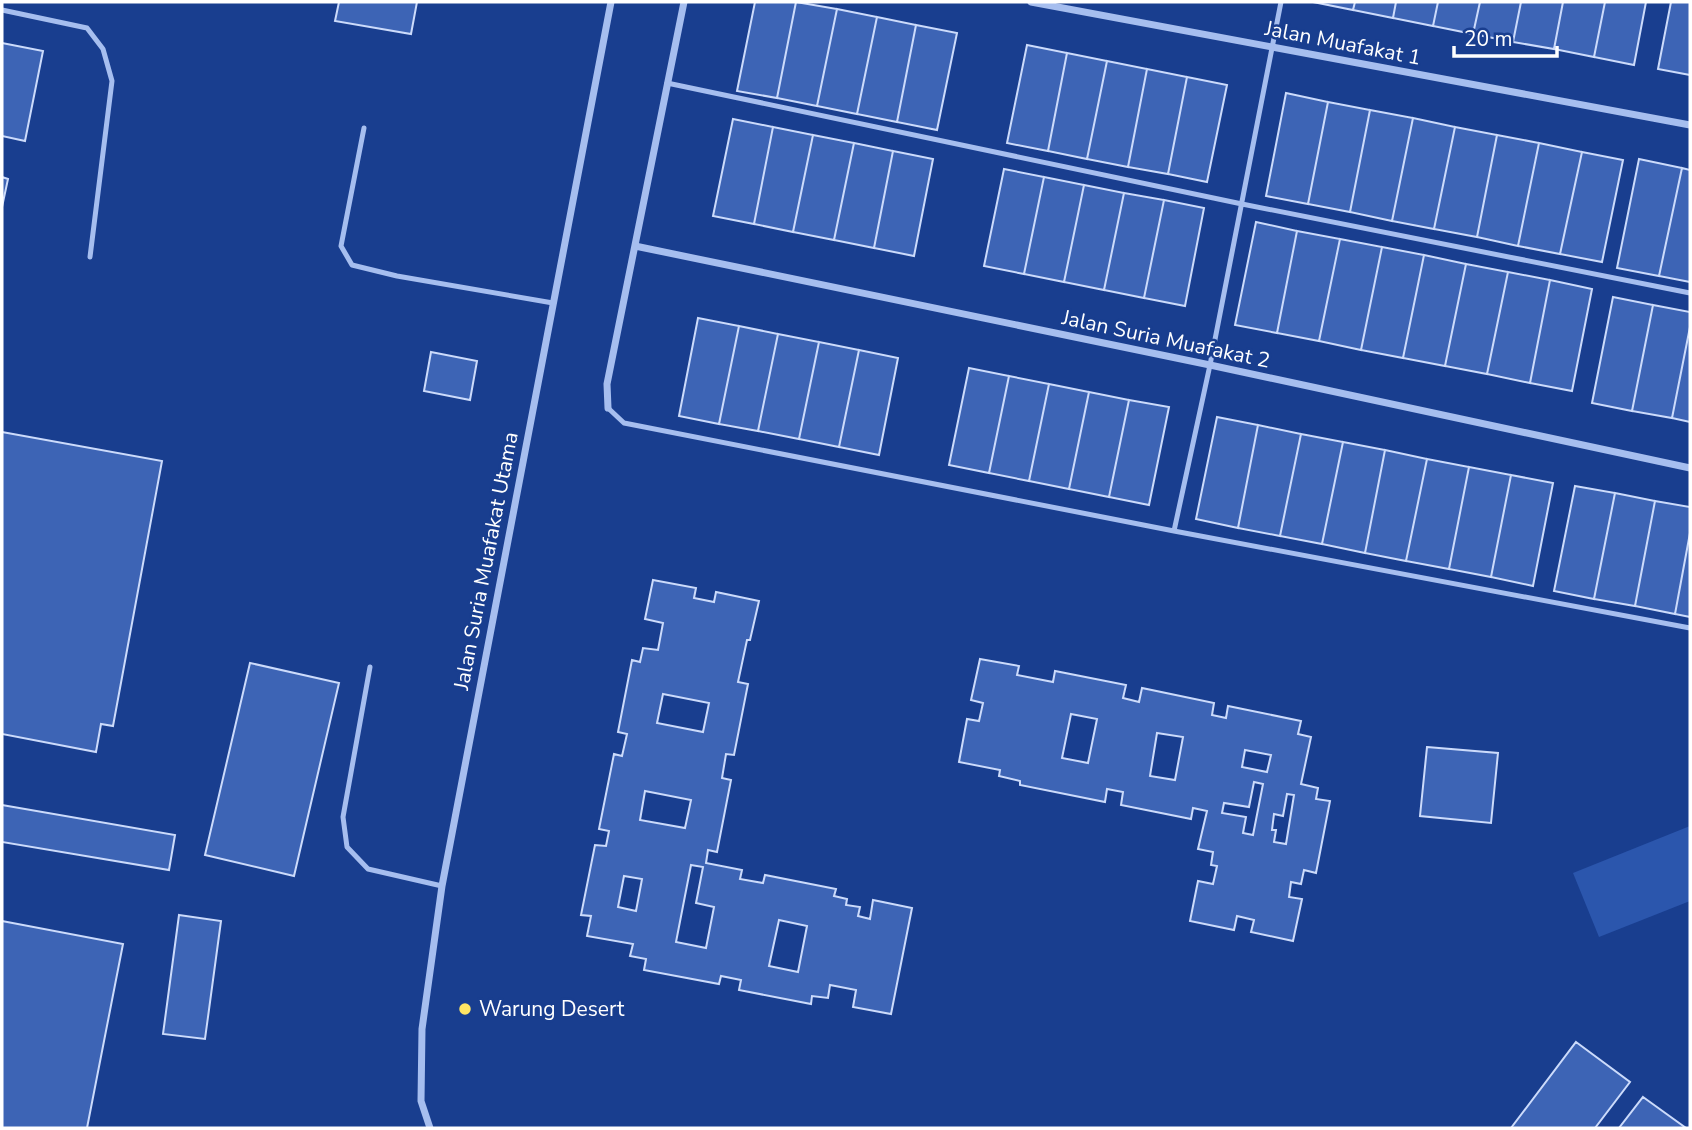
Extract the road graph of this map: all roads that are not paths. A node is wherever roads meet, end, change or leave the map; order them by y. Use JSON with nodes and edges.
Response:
{"nodes":[{"id":1,"x":611,"y":2,"type":"edge"},
{"id":2,"x":684,"y":2,"type":"edge"},
{"id":3,"x":1031,"y":2,"type":"edge"},
{"id":4,"x":1281,"y":2,"type":"edge"},
{"id":5,"x":2,"y":10,"type":"edge"},
{"id":6,"x":1272,"y":48,"type":"junction"},
{"id":7,"x":667,"y":83,"type":"junction"},
{"id":8,"x":1690,"y":125,"type":"edge"},
{"id":9,"x":364,"y":128,"type":"dead end"},
{"id":10,"x":1242,"y":204,"type":"junction"},
{"id":11,"x":635,"y":246,"type":"junction"},
{"id":12,"x":90,"y":257,"type":"dead end"},
{"id":13,"x":1690,"y":293,"type":"edge"},
{"id":14,"x":553,"y":303,"type":"junction"},
{"id":15,"x":1210,"y":365,"type":"junction"},
{"id":16,"x":608,"y":408,"type":"joint"},
{"id":17,"x":1690,"y":468,"type":"edge"},
{"id":18,"x":1174,"y":531,"type":"junction"},
{"id":19,"x":1690,"y":628,"type":"edge"},
{"id":20,"x":370,"y":667,"type":"dead end"},
{"id":21,"x":442,"y":887,"type":"junction"},
{"id":22,"x":430,"y":1128,"type":"edge"}],
"edges":[{"from":1,"to":14,"type":"street","name":"Jalan Suria Muafakat Utama"},
{"from":2,"to":7,"type":"street"},
{"from":3,"to":6,"type":"street","name":"Jalan Muafakat 1"},
{"from":4,"to":6,"type":"lane"},
{"from":5,"to":12,"type":"lane"},
{"from":6,"to":8,"type":"street","name":"Jalan Muafakat 1"},
{"from":6,"to":10,"type":"lane"},
{"from":7,"to":10,"type":"lane"},
{"from":7,"to":11,"type":"street"},
{"from":9,"to":14,"type":"lane"},
{"from":10,"to":13,"type":"lane"},
{"from":10,"to":15,"type":"lane"},
{"from":11,"to":15,"type":"street","name":"Jalan Suria Muafakat 2"},
{"from":11,"to":16,"type":"street"},
{"from":14,"to":21,"type":"street","name":"Jalan Suria Muafakat Utama"},
{"from":15,"to":17,"type":"street","name":"Jalan Suria Muafakat 2"},
{"from":15,"to":18,"type":"lane"},
{"from":16,"to":18,"type":"lane"},
{"from":18,"to":19,"type":"lane"},
{"from":20,"to":21,"type":"lane"},
{"from":21,"to":22,"type":"street","name":"Jalan Suria Muafakat Utama"}]}
